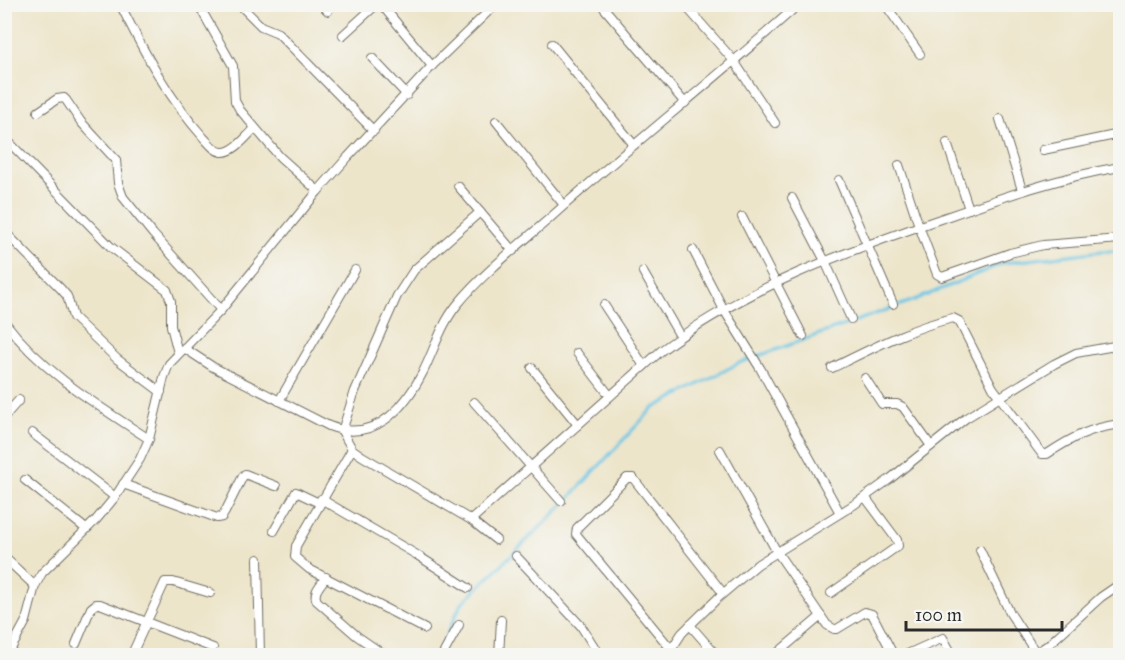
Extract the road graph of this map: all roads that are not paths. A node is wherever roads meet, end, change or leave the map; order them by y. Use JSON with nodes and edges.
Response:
{"nodes":[{"id":1,"x":120,"y":4,"type":"edge"},
{"id":2,"x":198,"y":4,"type":"edge"},
{"id":3,"x":239,"y":4,"type":"edge"},
{"id":4,"x":379,"y":4,"type":"edge"},
{"id":5,"x":496,"y":4,"type":"edge"},
{"id":6,"x":684,"y":4,"type":"edge"},
{"id":7,"x":885,"y":4,"type":"edge"},
{"id":8,"x":796,"y":5,"type":"edge"},
{"id":9,"x":604,"y":8,"type":"dead end"},
{"id":10,"x":343,"y":35,"type":"dead end"},
{"id":11,"x":552,"y":44,"type":"dead end"},
{"id":12,"x":920,"y":54,"type":"dead end"},
{"id":13,"x":372,"y":58,"type":"dead end"},
{"id":14,"x":734,"y":61,"type":"junction"},
{"id":15,"x":432,"y":66,"type":"junction"},
{"id":16,"x":407,"y":95,"type":"junction"},
{"id":17,"x":685,"y":102,"type":"junction"},
{"id":18,"x":38,"y":112,"type":"dead end"},
{"id":19,"x":1000,"y":119,"type":"dead end"},
{"id":20,"x":496,"y":121,"type":"dead end"},
{"id":21,"x":775,"y":123,"type":"dead end"},
{"id":22,"x":374,"y":131,"type":"junction"},
{"id":23,"x":260,"y":134,"type":"junction"},
{"id":24,"x":1120,"y":134,"type":"edge"},
{"id":25,"x":4,"y":137,"type":"edge"},
{"id":26,"x":947,"y":143,"type":"dead end"},
{"id":27,"x":634,"y":144,"type":"junction"},
{"id":28,"x":1043,"y":150,"type":"dead end"},
{"id":29,"x":899,"y":165,"type":"dead end"},
{"id":30,"x":1120,"y":167,"type":"edge"},
{"id":31,"x":839,"y":180,"type":"dead end"},
{"id":32,"x":458,"y":186,"type":"dead end"},
{"id":33,"x":1023,"y":190,"type":"junction"},
{"id":34,"x":318,"y":191,"type":"junction"},
{"id":35,"x":792,"y":198,"type":"dead end"},
{"id":36,"x":564,"y":205,"type":"junction"},
{"id":37,"x":969,"y":209,"type":"junction"},
{"id":38,"x":480,"y":212,"type":"junction"},
{"id":39,"x":741,"y":217,"type":"dead end"},
{"id":40,"x":919,"y":226,"type":"junction"},
{"id":41,"x":4,"y":231,"type":"edge"},
{"id":42,"x":1120,"y":239,"type":"edge"},
{"id":43,"x":867,"y":245,"type":"junction"},
{"id":44,"x":693,"y":250,"type":"dead end"},
{"id":45,"x":513,"y":251,"type":"junction"},
{"id":46,"x":825,"y":261,"type":"junction"},
{"id":47,"x":355,"y":270,"type":"dead end"},
{"id":48,"x":643,"y":272,"type":"dead end"},
{"id":49,"x":776,"y":283,"type":"junction"},
{"id":50,"x":893,"y":304,"type":"dead end"},
{"id":51,"x":604,"y":305,"type":"dead end"},
{"id":52,"x":221,"y":310,"type":"junction"},
{"id":53,"x":724,"y":310,"type":"junction"},
{"id":54,"x":850,"y":319,"type":"dead end"},
{"id":55,"x":4,"y":321,"type":"edge"},
{"id":56,"x":680,"y":336,"type":"junction"},
{"id":57,"x":803,"y":336,"type":"dead end"},
{"id":58,"x":1120,"y":345,"type":"edge"},
{"id":59,"x":181,"y":351,"type":"junction"},
{"id":60,"x":577,"y":353,"type":"dead end"},
{"id":61,"x":644,"y":366,"type":"junction"},
{"id":62,"x":532,"y":368,"type":"dead end"},
{"id":63,"x":832,"y":368,"type":"dead end"},
{"id":64,"x":865,"y":378,"type":"dead end"},
{"id":65,"x":161,"y":392,"type":"junction"},
{"id":66,"x":610,"y":396,"type":"junction"},
{"id":67,"x":999,"y":397,"type":"junction"},
{"id":68,"x":20,"y":400,"type":"dead end"},
{"id":69,"x":279,"y":401,"type":"junction"},
{"id":70,"x":474,"y":402,"type":"dead end"},
{"id":71,"x":4,"y":417,"type":"edge"},
{"id":72,"x":1120,"y":424,"type":"edge"},
{"id":73,"x":578,"y":425,"type":"junction"},
{"id":74,"x":342,"y":431,"type":"junction"},
{"id":75,"x":32,"y":433,"type":"dead end"},
{"id":76,"x":149,"y":439,"type":"junction"},
{"id":77,"x":931,"y":446,"type":"junction"},
{"id":78,"x":352,"y":448,"type":"junction"},
{"id":79,"x":720,"y":450,"type":"dead end"},
{"id":80,"x":529,"y":466,"type":"junction"},
{"id":81,"x":25,"y":480,"type":"dead end"},
{"id":82,"x":123,"y":484,"type":"junction"},
{"id":83,"x":276,"y":486,"type":"dead end"},
{"id":84,"x":865,"y":497,"type":"junction"},
{"id":85,"x":115,"y":498,"type":"junction"},
{"id":86,"x":320,"y":501,"type":"junction"},
{"id":87,"x":561,"y":501,"type":"dead end"},
{"id":88,"x":840,"y":513,"type":"junction"},
{"id":89,"x":471,"y":519,"type":"junction"},
{"id":90,"x":86,"y":529,"type":"junction"},
{"id":91,"x":274,"y":531,"type":"dead end"},
{"id":92,"x":496,"y":540,"type":"dead end"},
{"id":93,"x":980,"y":550,"type":"dead end"},
{"id":94,"x":777,"y":552,"type":"junction"},
{"id":95,"x":516,"y":556,"type":"dead end"},
{"id":96,"x":4,"y":557,"type":"edge"},
{"id":97,"x":258,"y":560,"type":"dead end"},
{"id":98,"x":326,"y":578,"type":"junction"},
{"id":99,"x":1120,"y":584,"type":"edge"},
{"id":100,"x":35,"y":586,"type":"junction"},
{"id":101,"x":468,"y":588,"type":"dead end"},
{"id":102,"x":210,"y":593,"type":"dead end"},
{"id":103,"x":723,"y":593,"type":"junction"},
{"id":104,"x":831,"y":593,"type":"dead end"},
{"id":105,"x":821,"y":616,"type":"junction"},
{"id":106,"x":501,"y":620,"type":"dead end"},
{"id":107,"x":147,"y":622,"type":"junction"},
{"id":108,"x":459,"y":625,"type":"dead end"},
{"id":109,"x":690,"y":625,"type":"junction"},
{"id":110,"x":425,"y":629,"type":"dead end"},
{"id":111,"x":76,"y":644,"type":"dead end"},
{"id":112,"x":213,"y":648,"type":"dead end"},
{"id":113,"x":669,"y":652,"type":"edge"},
{"id":114,"x":1036,"y":655,"type":"edge"},
{"id":115,"x":7,"y":656,"type":"edge"},
{"id":116,"x":131,"y":656,"type":"edge"},
{"id":117,"x":260,"y":656,"type":"edge"},
{"id":118,"x":386,"y":656,"type":"edge"},
{"id":119,"x":442,"y":656,"type":"edge"},
{"id":120,"x":499,"y":656,"type":"edge"},
{"id":121,"x":600,"y":656,"type":"edge"},
{"id":122,"x":717,"y":656,"type":"edge"},
{"id":123,"x":774,"y":656,"type":"edge"},
{"id":124,"x":894,"y":656,"type":"edge"},
{"id":125,"x":903,"y":656,"type":"edge"},
{"id":126,"x":953,"y":656,"type":"edge"}],
"edges":[{"from":1,"to":23,"type":"street"},
{"from":2,"to":23,"type":"street"},
{"from":3,"to":22,"type":"street"},
{"from":4,"to":10,"type":"street"},
{"from":4,"to":15,"type":"street"},
{"from":5,"to":15,"type":"street"},
{"from":6,"to":14,"type":"street"},
{"from":7,"to":12,"type":"street"},
{"from":8,"to":14,"type":"street"},
{"from":9,"to":17,"type":"street"},
{"from":11,"to":27,"type":"street"},
{"from":13,"to":16,"type":"street"},
{"from":14,"to":17,"type":"street"},
{"from":14,"to":21,"type":"street"},
{"from":15,"to":16,"type":"street"},
{"from":16,"to":22,"type":"street"},
{"from":17,"to":27,"type":"street"},
{"from":18,"to":52,"type":"street"},
{"from":19,"to":33,"type":"street"},
{"from":20,"to":36,"type":"street"},
{"from":22,"to":34,"type":"street"},
{"from":23,"to":34,"type":"street"},
{"from":24,"to":28,"type":"street"},
{"from":25,"to":59,"type":"street"},
{"from":26,"to":37,"type":"street"},
{"from":27,"to":36,"type":"street"},
{"from":29,"to":40,"type":"street"},
{"from":30,"to":33,"type":"street"},
{"from":31,"to":43,"type":"street"},
{"from":32,"to":38,"type":"street"},
{"from":33,"to":37,"type":"street"},
{"from":34,"to":52,"type":"street"},
{"from":35,"to":46,"type":"street"},
{"from":36,"to":45,"type":"street"},
{"from":37,"to":40,"type":"street"},
{"from":38,"to":45,"type":"street"},
{"from":38,"to":74,"type":"street"},
{"from":39,"to":49,"type":"street"},
{"from":40,"to":42,"type":"street"},
{"from":40,"to":43,"type":"street"},
{"from":41,"to":65,"type":"street"},
{"from":43,"to":46,"type":"street"},
{"from":43,"to":50,"type":"street"},
{"from":44,"to":53,"type":"street"},
{"from":45,"to":74,"type":"street"},
{"from":46,"to":49,"type":"street"},
{"from":46,"to":54,"type":"street"},
{"from":47,"to":69,"type":"street"},
{"from":48,"to":56,"type":"street"},
{"from":49,"to":53,"type":"street"},
{"from":49,"to":57,"type":"street"},
{"from":51,"to":61,"type":"street"},
{"from":52,"to":59,"type":"street"},
{"from":53,"to":56,"type":"street"},
{"from":53,"to":88,"type":"street"},
{"from":55,"to":76,"type":"street"},
{"from":56,"to":61,"type":"street"},
{"from":58,"to":67,"type":"street"},
{"from":59,"to":65,"type":"street"},
{"from":59,"to":69,"type":"street"},
{"from":60,"to":66,"type":"street"},
{"from":61,"to":66,"type":"street"},
{"from":62,"to":73,"type":"street"},
{"from":63,"to":67,"type":"street"},
{"from":64,"to":77,"type":"street"},
{"from":65,"to":76,"type":"street"},
{"from":66,"to":73,"type":"street"},
{"from":67,"to":72,"type":"street"},
{"from":67,"to":77,"type":"street"},
{"from":68,"to":71,"type":"street"},
{"from":69,"to":74,"type":"street"},
{"from":70,"to":80,"type":"street"},
{"from":73,"to":80,"type":"street"},
{"from":74,"to":78,"type":"street"},
{"from":75,"to":85,"type":"street"},
{"from":76,"to":82,"type":"street"},
{"from":77,"to":84,"type":"street"},
{"from":78,"to":86,"type":"street"},
{"from":78,"to":89,"type":"street"},
{"from":79,"to":94,"type":"street"},
{"from":80,"to":87,"type":"street"},
{"from":80,"to":89,"type":"street"},
{"from":81,"to":90,"type":"street"},
{"from":82,"to":83,"type":"street"},
{"from":82,"to":85,"type":"street"},
{"from":84,"to":88,"type":"street"},
{"from":84,"to":104,"type":"street"},
{"from":85,"to":90,"type":"street"},
{"from":86,"to":91,"type":"street"},
{"from":86,"to":98,"type":"street"},
{"from":86,"to":101,"type":"street"},
{"from":88,"to":94,"type":"street"},
{"from":89,"to":92,"type":"street"},
{"from":90,"to":100,"type":"street"},
{"from":93,"to":114,"type":"street"},
{"from":94,"to":103,"type":"street"},
{"from":94,"to":105,"type":"street"},
{"from":95,"to":121,"type":"street"},
{"from":96,"to":100,"type":"street"},
{"from":97,"to":117,"type":"street"},
{"from":98,"to":110,"type":"street"},
{"from":98,"to":118,"type":"street"},
{"from":99,"to":114,"type":"street"},
{"from":100,"to":115,"type":"street"},
{"from":102,"to":107,"type":"street"},
{"from":103,"to":109,"type":"street"},
{"from":103,"to":113,"type":"street"},
{"from":105,"to":123,"type":"street"},
{"from":105,"to":124,"type":"street"},
{"from":106,"to":120,"type":"street"},
{"from":107,"to":111,"type":"street"},
{"from":107,"to":112,"type":"street"},
{"from":107,"to":116,"type":"street"},
{"from":108,"to":119,"type":"street"},
{"from":109,"to":113,"type":"street"},
{"from":109,"to":122,"type":"street"},
{"from":125,"to":126,"type":"street"}]}
